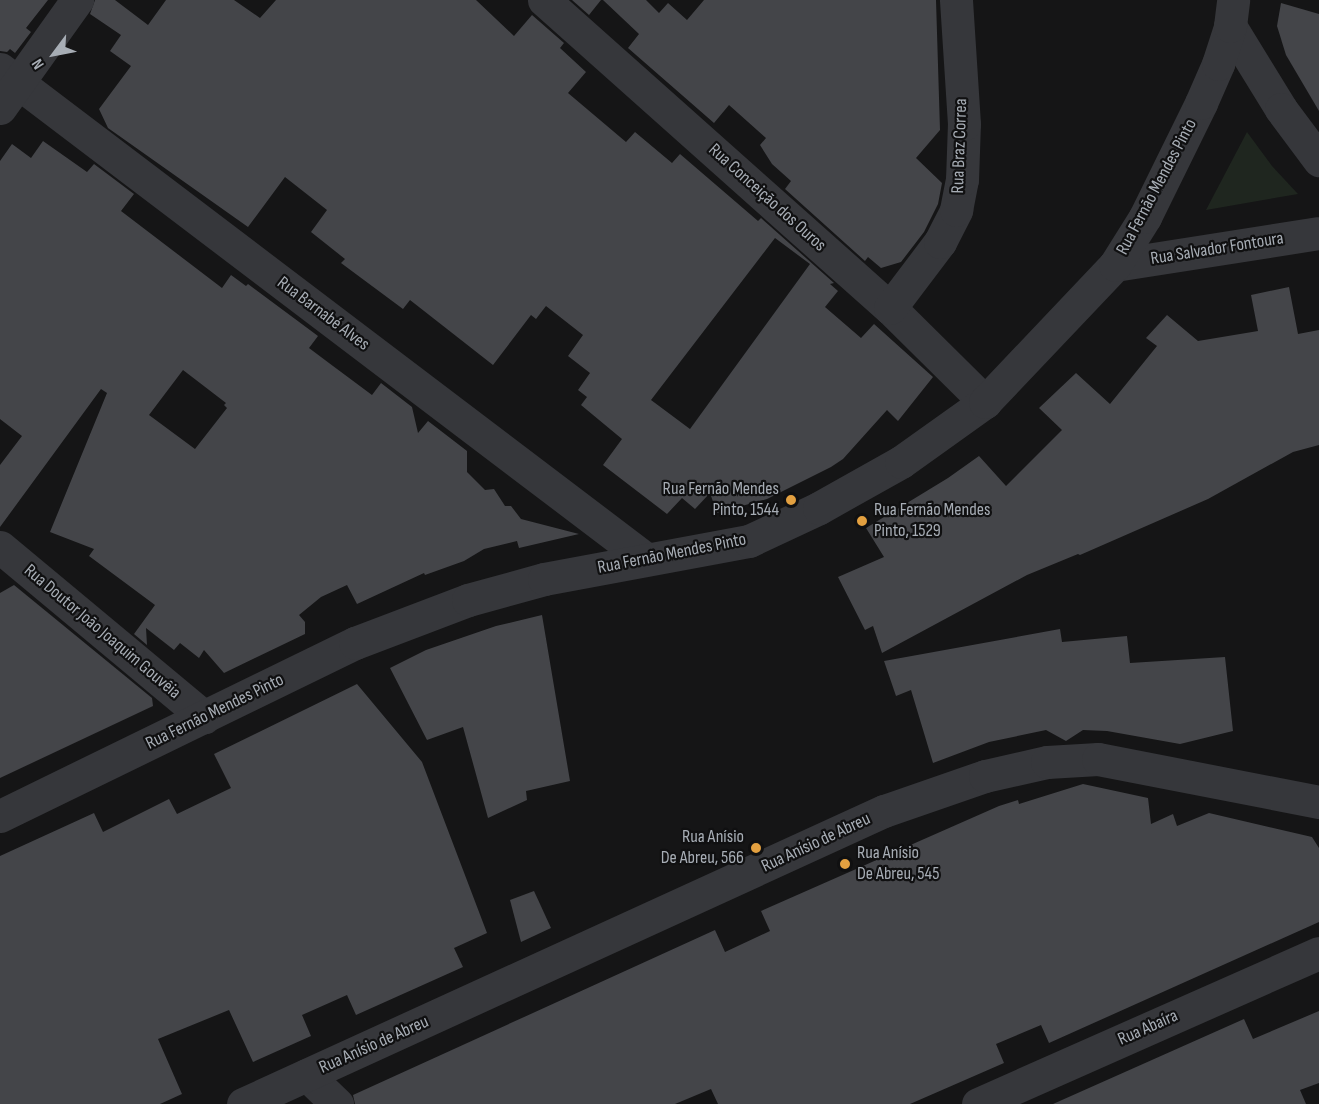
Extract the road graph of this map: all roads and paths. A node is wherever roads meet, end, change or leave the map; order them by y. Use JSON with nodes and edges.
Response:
{"nodes":[{"id":1,"x":77,"y":0,"type":"edge"},
{"id":2,"x":544,"y":0,"type":"edge"},
{"id":3,"x":956,"y":0,"type":"edge"},
{"id":4,"x":1231,"y":13,"type":"edge"},
{"id":5,"x":6,"y":86,"type":"edge"},
{"id":6,"x":1319,"y":160,"type":"edge"},
{"id":7,"x":1319,"y":233,"type":"edge"},
{"id":8,"x":1115,"y":265,"type":"junction"},
{"id":9,"x":890,"y":308,"type":"junction"},
{"id":10,"x":985,"y":402,"type":"junction"},
{"id":11,"x":4,"y":556,"type":"edge"},
{"id":12,"x":646,"y":560,"type":"junction"},
{"id":13,"x":204,"y":717,"type":"junction"},
{"id":14,"x":1319,"y":802,"type":"edge"},
{"id":15,"x":0,"y":816,"type":"edge"},
{"id":16,"x":1319,"y":953,"type":"edge"},
{"id":17,"x":307,"y":1075,"type":"junction"},
{"id":18,"x":243,"y":1104,"type":"edge"},
{"id":19,"x":337,"y":1104,"type":"edge"},
{"id":20,"x":978,"y":1104,"type":"edge"}],
"edges":[{"from":1,"to":5,"type":"street"},
{"from":2,"to":9,"type":"street","name":"Rua Conceição dos Ouros"},
{"from":3,"to":9,"type":"street","name":"Rua Braz Correa"},
{"from":4,"to":6,"type":"street"},
{"from":4,"to":8,"type":"street","name":"Rua Fernão Mendes Pinto"},
{"from":5,"to":12,"type":"street","name":"Rua Barnabé Alves"},
{"from":7,"to":8,"type":"street","name":"Rua Salvador Fontoura"},
{"from":8,"to":10,"type":"street","name":"Rua Fernão Mendes Pinto"},
{"from":9,"to":10,"type":"street","name":"Rua Conceição dos Ouros"},
{"from":10,"to":12,"type":"street","name":"Rua Fernão Mendes Pinto"},
{"from":11,"to":13,"type":"street","name":"Rua Doutor João Joaquim Gouvêia"},
{"from":12,"to":13,"type":"street","name":"Rua Fernão Mendes Pinto"},
{"from":13,"to":15,"type":"street","name":"Rua Fernão Mendes Pinto"},
{"from":14,"to":17,"type":"street","name":"Rua Anísio de Abreu"},
{"from":16,"to":20,"type":"street","name":"Rua Abaíra"},
{"from":17,"to":18,"type":"street","name":"Rua Anísio de Abreu"},
{"from":17,"to":19,"type":"street"}]}
